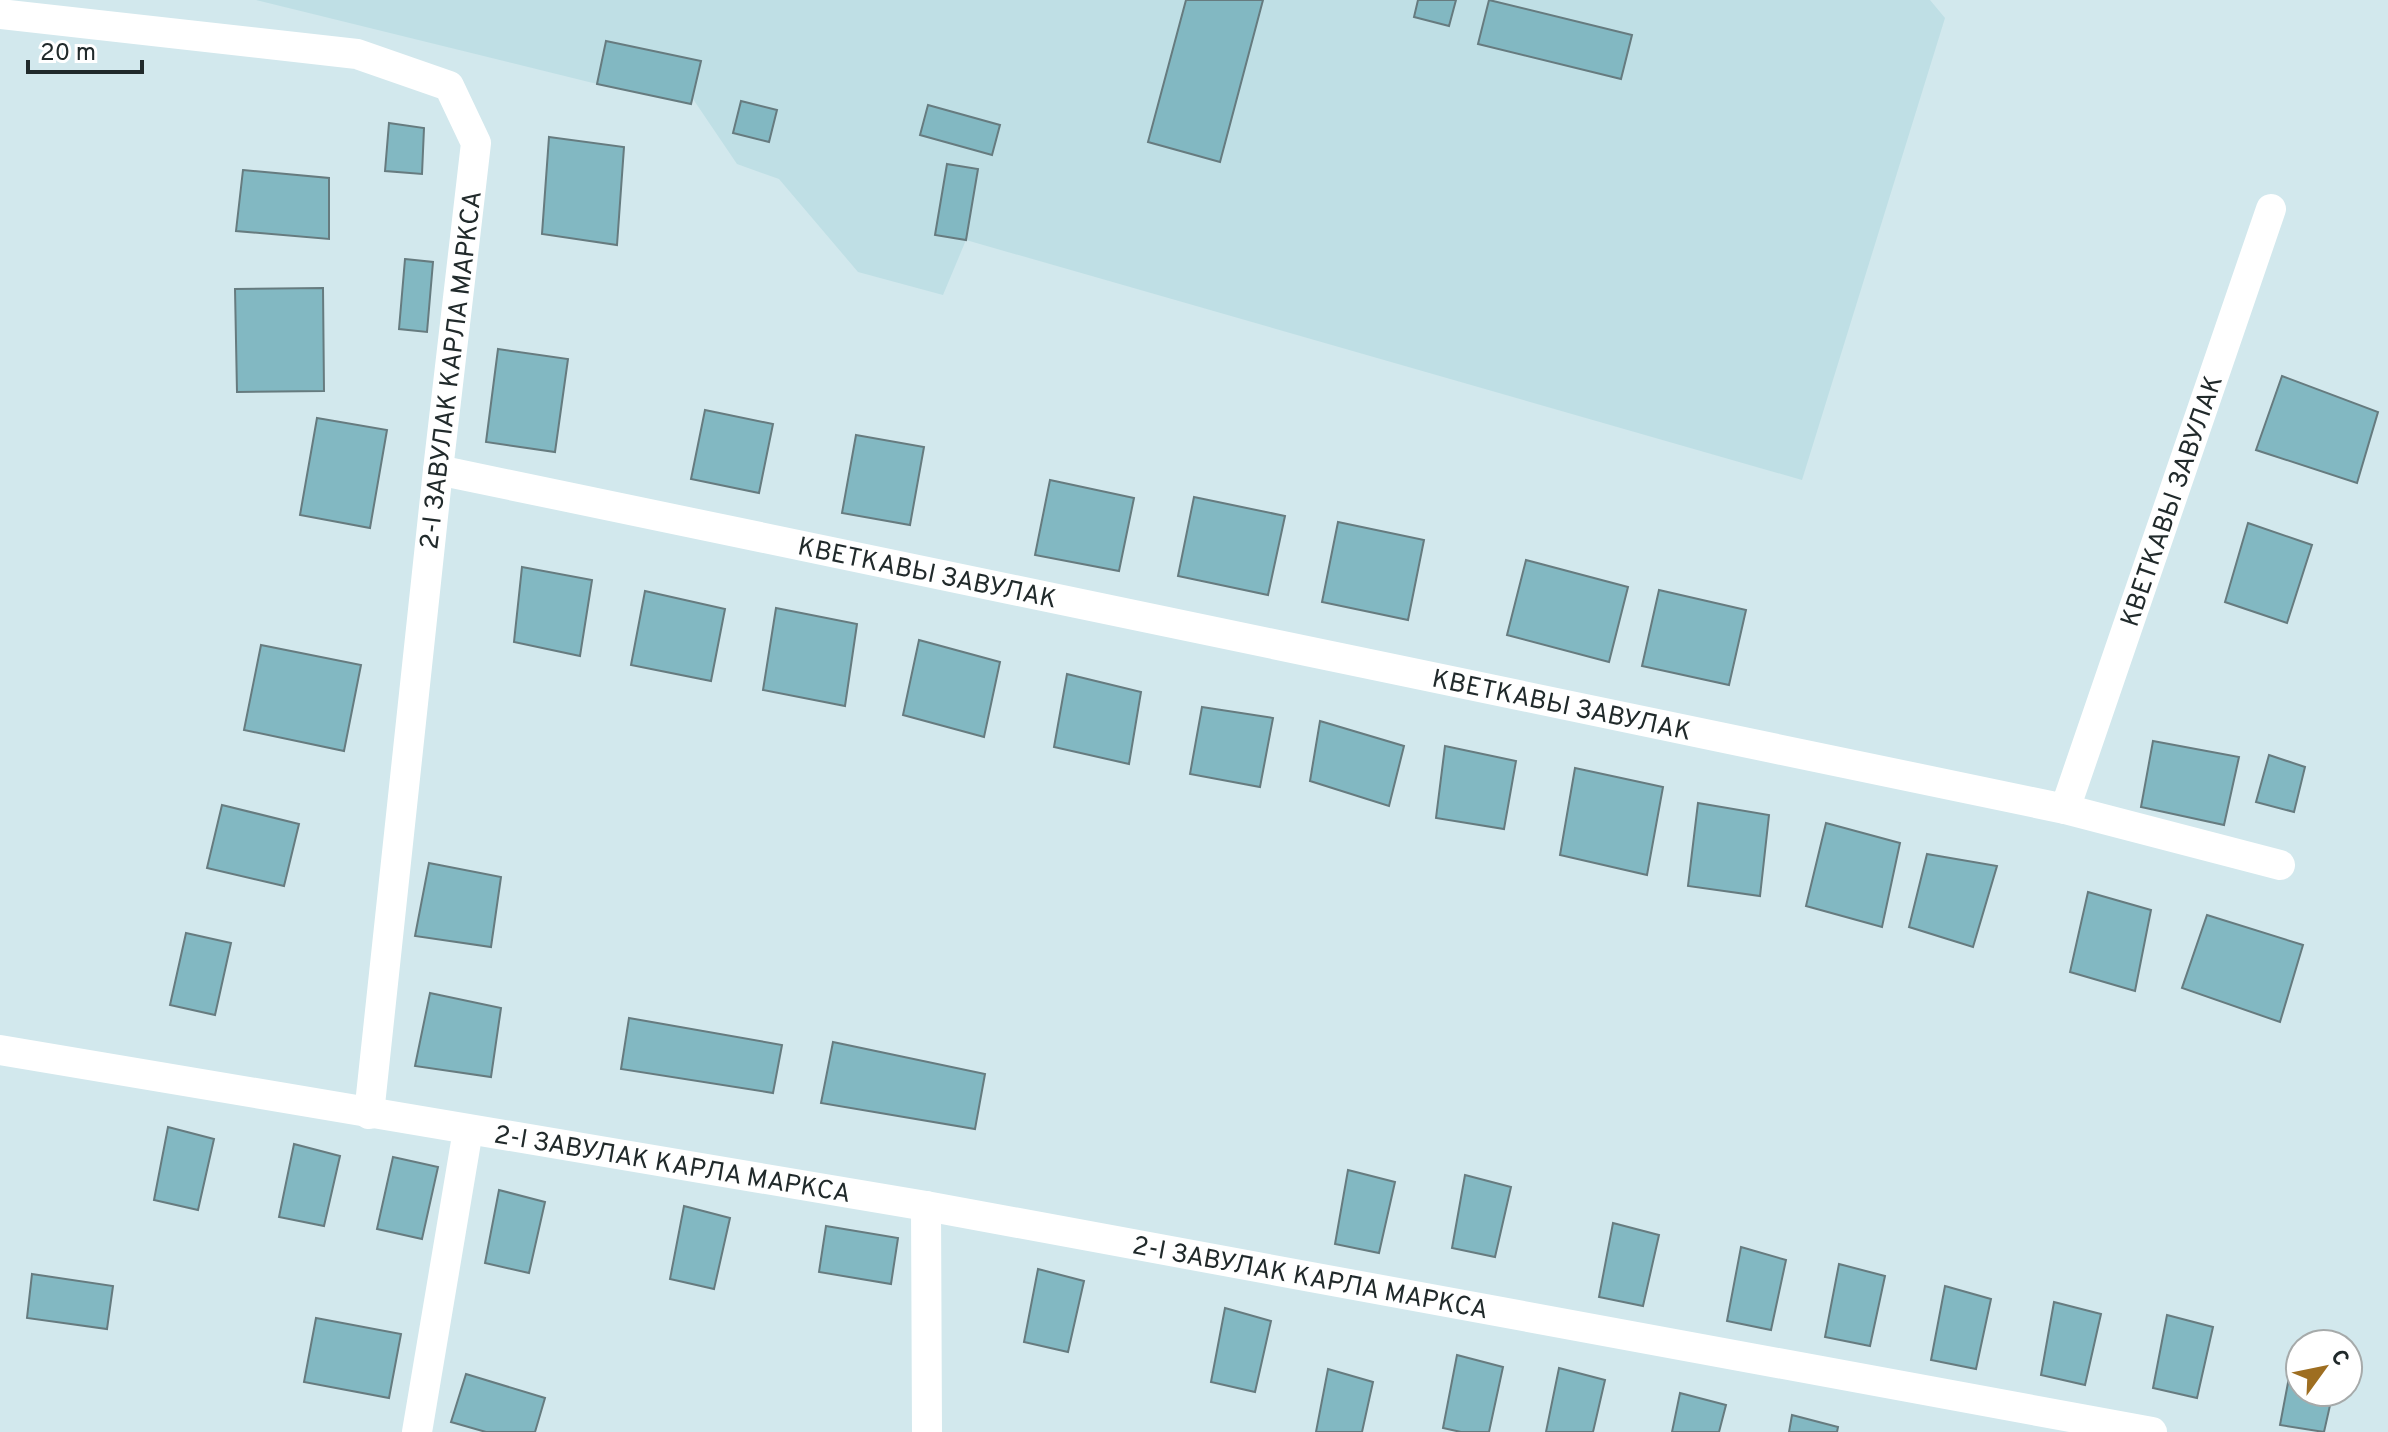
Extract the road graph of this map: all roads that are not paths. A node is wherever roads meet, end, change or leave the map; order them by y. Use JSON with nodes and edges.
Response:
{"nodes":[{"id":1,"x":0,"y":14,"type":"edge"},
{"id":2,"x":2271,"y":209,"type":"dead end"},
{"id":3,"x":438,"y":470,"type":"junction"},
{"id":4,"x":2065,"y":809,"type":"junction"},
{"id":5,"x":2280,"y":865,"type":"dead end"},
{"id":6,"x":0,"y":1050,"type":"edge"},
{"id":7,"x":369,"y":1114,"type":"junction"},
{"id":8,"x":468,"y":1130,"type":"junction"},
{"id":9,"x":926,"y":1206,"type":"junction"},
{"id":10,"x":417,"y":1432,"type":"edge"},
{"id":11,"x":927,"y":1432,"type":"edge"},
{"id":12,"x":2152,"y":1432,"type":"edge"}],
"edges":[{"from":1,"to":3,"type":"street","name":"2-І ЗАВУЛАК КАРЛА МАРКСА"},
{"from":2,"to":4,"type":"street","name":"КВЕТКАВЫ ЗАВУЛАК"},
{"from":3,"to":4,"type":"street","name":"КВЕТКАВЫ ЗАВУЛАК"},
{"from":3,"to":7,"type":"street","name":"2-І ЗАВУЛАК КАРЛА МАРКСА"},
{"from":4,"to":5,"type":"street"},
{"from":6,"to":7,"type":"street","name":"2-І ЗАВУЛАК КАРЛА МАРКСА"},
{"from":7,"to":8,"type":"street","name":"2-І ЗАВУЛАК КАРЛА МАРКСА"},
{"from":8,"to":9,"type":"street","name":"2-І ЗАВУЛАК КАРЛА МАРКСА"},
{"from":8,"to":10,"type":"street","name":"2-І ЗАВУЛАК КАРЛА МАРКСА"},
{"from":9,"to":11,"type":"street"},
{"from":9,"to":12,"type":"street","name":"2-І ЗАВУЛАК КАРЛА МАРКСА"}]}
